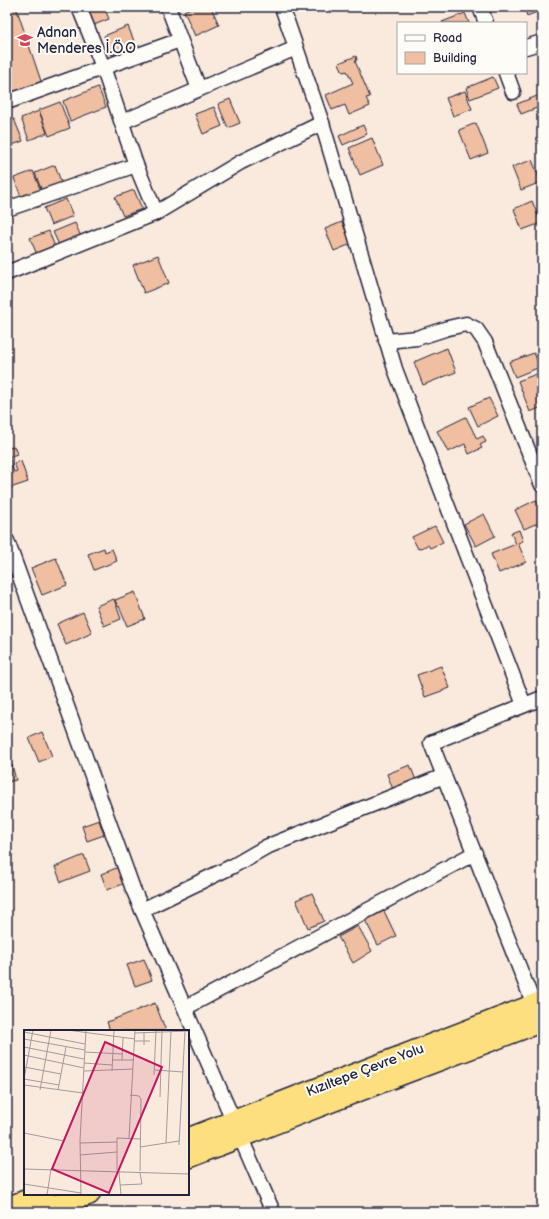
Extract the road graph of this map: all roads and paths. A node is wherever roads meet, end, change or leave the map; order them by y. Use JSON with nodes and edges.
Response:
{"nodes":[{"id":1,"x":79,"y":7,"type":"edge"},
{"id":2,"x":168,"y":7,"type":"edge"},
{"id":3,"x":282,"y":7,"type":"edge"},
{"id":4,"x":480,"y":7,"type":"edge"},
{"id":5,"x":486,"y":22,"type":"edge"},
{"id":6,"x":180,"y":40,"type":"junction"},
{"id":7,"x":542,"y":42,"type":"edge"},
{"id":8,"x":527,"y":47,"type":"edge"},
{"id":9,"x":296,"y":48,"type":"junction"},
{"id":10,"x":103,"y":67,"type":"junction"},
{"id":11,"x":506,"y":74,"type":"edge"},
{"id":12,"x":199,"y":89,"type":"junction"},
{"id":13,"x":513,"y":92,"type":"dead end"},
{"id":14,"x":7,"y":102,"type":"edge"},
{"id":15,"x":122,"y":122,"type":"junction"},
{"id":16,"x":322,"y":123,"type":"junction"},
{"id":17,"x":136,"y":165,"type":"junction"},
{"id":18,"x":7,"y":209,"type":"edge"},
{"id":19,"x":156,"y":213,"type":"junction"},
{"id":20,"x":7,"y":273,"type":"edge"},
{"id":21,"x":386,"y":341,"type":"junction"},
{"id":22,"x":542,"y":485,"type":"edge"},
{"id":23,"x":7,"y":541,"type":"edge"},
{"id":24,"x":542,"y":698,"type":"edge"},
{"id":25,"x":524,"y":705,"type":"junction"},
{"id":26,"x":444,"y":776,"type":"junction"},
{"id":27,"x":475,"y":853,"type":"junction"},
{"id":28,"x":142,"y":910,"type":"junction"},
{"id":29,"x":184,"y":1008,"type":"junction"},
{"id":30,"x":540,"y":1009,"type":"edge"},
{"id":31,"x":237,"y":1129,"type":"junction"},
{"id":32,"x":189,"y":1139,"type":"edge"},
{"id":33,"x":189,"y":1156,"type":"edge"},
{"id":34,"x":41,"y":1195,"type":"edge"},
{"id":35,"x":86,"y":1195,"type":"edge"},
{"id":36,"x":7,"y":1208,"type":"edge"},
{"id":37,"x":39,"y":1212,"type":"edge"},
{"id":38,"x":273,"y":1212,"type":"edge"}],
"edges":[{"from":1,"to":10,"type":"street"},
{"from":2,"to":6,"type":"street"},
{"from":3,"to":9,"type":"street"},
{"from":4,"to":5,"type":"street"},
{"from":6,"to":10,"type":"street"},
{"from":6,"to":12,"type":"street"},
{"from":7,"to":8,"type":"street"},
{"from":9,"to":12,"type":"street"},
{"from":9,"to":16,"type":"street"},
{"from":10,"to":14,"type":"street"},
{"from":10,"to":15,"type":"street"},
{"from":11,"to":13,"type":"street"},
{"from":12,"to":15,"type":"street"},
{"from":15,"to":17,"type":"street"},
{"from":16,"to":19,"type":"street"},
{"from":16,"to":21,"type":"street"},
{"from":17,"to":18,"type":"street"},
{"from":17,"to":19,"type":"street"},
{"from":19,"to":20,"type":"street"},
{"from":21,"to":22,"type":"street"},
{"from":21,"to":25,"type":"street"},
{"from":23,"to":28,"type":"street"},
{"from":24,"to":25,"type":"street"},
{"from":25,"to":26,"type":"street"},
{"from":26,"to":27,"type":"street"},
{"from":26,"to":28,"type":"street"},
{"from":27,"to":29,"type":"street"},
{"from":27,"to":30,"type":"street"},
{"from":28,"to":29,"type":"street"},
{"from":29,"to":31,"type":"street"},
{"from":30,"to":31,"type":"highway","name":"Kızıltepe Çevre Yolu"},
{"from":31,"to":32,"type":"highway","name":"Kızıltepe Çevre Yolu"},
{"from":31,"to":33,"type":"highway","name":"Kızıltepe Çevre Yolu"},
{"from":31,"to":38,"type":"street"},
{"from":34,"to":36,"type":"highway"},
{"from":35,"to":37,"type":"highway"}]}
